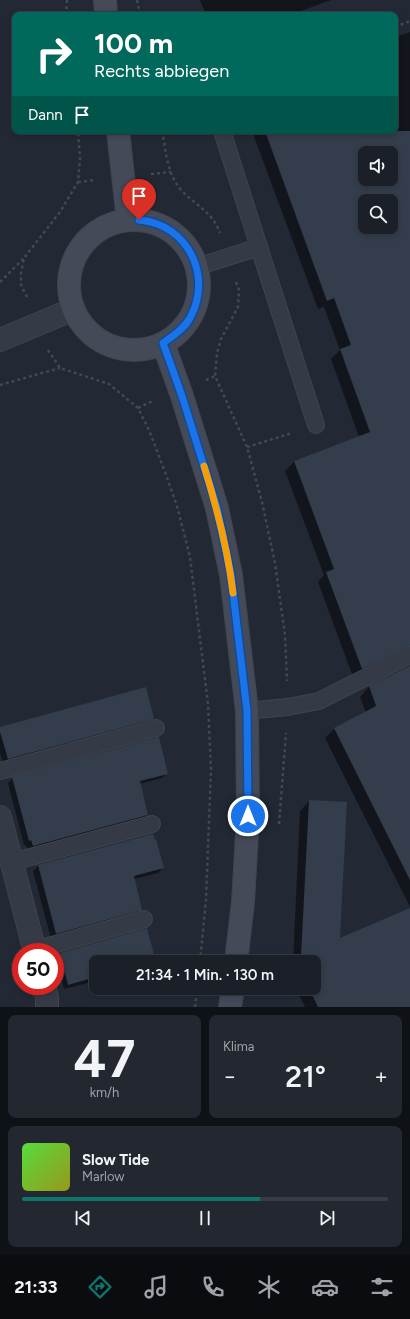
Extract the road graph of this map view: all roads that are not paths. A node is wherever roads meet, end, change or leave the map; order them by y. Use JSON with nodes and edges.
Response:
{"nodes":[{"id":1,"x":118,"y":134,"type":"edge"},
{"id":2,"x":223,"y":134,"type":"edge"},
{"id":3,"x":128,"y":220,"type":"junction"},
{"id":4,"x":259,"y":247,"type":"junction"},
{"id":5,"x":197,"y":267,"type":"junction"},
{"id":6,"x":74,"y":309,"type":"junction"},
{"id":7,"x":0,"y":340,"type":"edge"},
{"id":8,"x":163,"y":343,"type":"junction"},
{"id":9,"x":316,"y":425,"type":"road end"},
{"id":10,"x":410,"y":655,"type":"edge"},
{"id":11,"x":247,"y":711,"type":"junction"},
{"id":12,"x":156,"y":728,"type":"dead end"},
{"id":13,"x":0,"y":770,"type":"edge"},
{"id":14,"x":0,"y":817,"type":"edge"},
{"id":15,"x":152,"y":824,"type":"dead end"},
{"id":16,"x":12,"y":862,"type":"junction"},
{"id":17,"x":144,"y":920,"type":"dead end"},
{"id":18,"x":33,"y":943,"type":"edge"},
{"id":19,"x":63,"y":943,"type":"edge"},
{"id":20,"x":237,"y":955,"type":"edge"},
{"id":21,"x":46,"y":995,"type":"edge"},
{"id":22,"x":232,"y":995,"type":"edge"},
{"id":23,"x":47,"y":1007,"type":"edge"},
{"id":24,"x":230,"y":1007,"type":"edge"}],
"edges":[{"from":1,"to":3,"type":"main road"},
{"from":2,"to":4,"type":"lane"},
{"from":3,"to":5,"type":"main road"},
{"from":3,"to":6,"type":"main road"},
{"from":4,"to":5,"type":"lane"},
{"from":4,"to":9,"type":"lane"},
{"from":5,"to":8,"type":"main road"},
{"from":6,"to":7,"type":"street"},
{"from":6,"to":8,"type":"main road"},
{"from":8,"to":11,"type":"main road"},
{"from":10,"to":11,"type":"lane"},
{"from":11,"to":20,"type":"main road"},
{"from":12,"to":13,"type":"lane"},
{"from":14,"to":16,"type":"street"},
{"from":15,"to":16,"type":"lane"},
{"from":16,"to":18,"type":"street"},
{"from":17,"to":19,"type":"lane"},
{"from":21,"to":23,"type":"street"},
{"from":22,"to":24,"type":"main road"}]}
